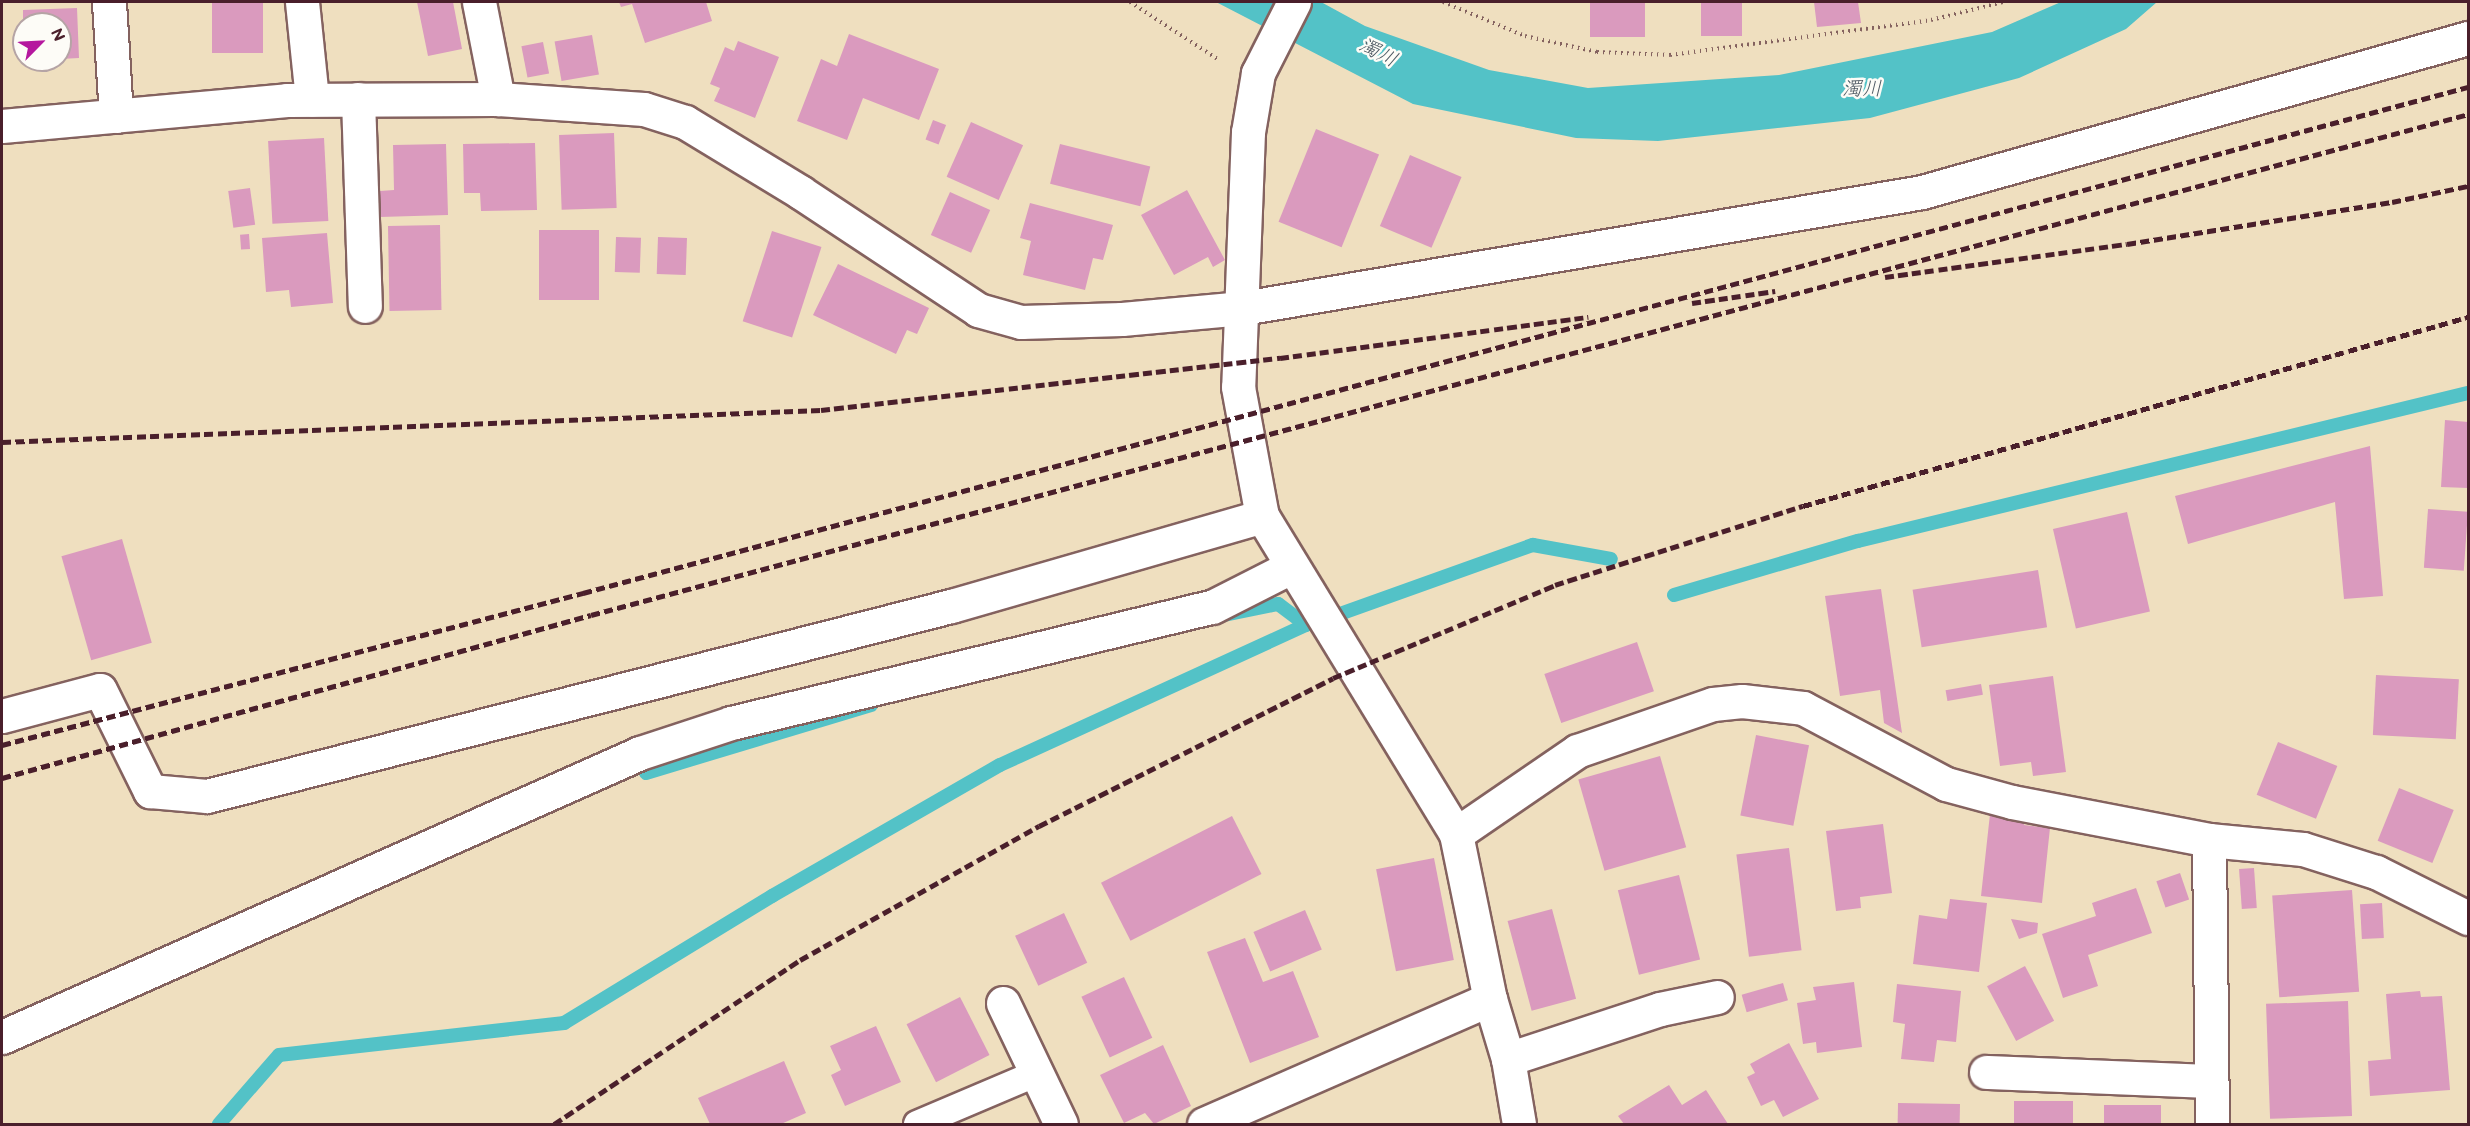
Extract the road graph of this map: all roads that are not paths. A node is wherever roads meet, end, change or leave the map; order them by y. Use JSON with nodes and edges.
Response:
{"nodes":[{"id":1,"x":109,"y":2,"type":"edge"},
{"id":2,"x":302,"y":2,"type":"edge"},
{"id":3,"x":479,"y":2,"type":"edge"},
{"id":4,"x":1294,"y":2,"type":"edge"},
{"id":5,"x":2469,"y":38,"type":"edge"},
{"id":6,"x":312,"y":99,"type":"junction"},
{"id":7,"x":358,"y":99,"type":"junction"},
{"id":8,"x":498,"y":99,"type":"junction"},
{"id":9,"x":116,"y":116,"type":"junction"},
{"id":10,"x":2,"y":126,"type":"edge"},
{"id":11,"x":365,"y":306,"type":"dead end"},
{"id":12,"x":1243,"y":308,"type":"junction"},
{"id":13,"x":1262,"y":516,"type":"junction"},
{"id":14,"x":1291,"y":567,"type":"junction"},
{"id":15,"x":2,"y":716,"type":"edge"},
{"id":16,"x":1456,"y":834,"type":"junction"},
{"id":17,"x":2209,"y":840,"type":"junction"},
{"id":18,"x":2469,"y":918,"type":"edge"},
{"id":19,"x":1717,"y":997,"type":"dead end"},
{"id":20,"x":1490,"y":999,"type":"junction"},
{"id":21,"x":1003,"y":1003,"type":"dead end"},
{"id":22,"x":2,"y":1037,"type":"edge"},
{"id":23,"x":1508,"y":1059,"type":"junction"},
{"id":24,"x":1986,"y":1072,"type":"dead end"},
{"id":25,"x":1035,"y":1074,"type":"junction"},
{"id":26,"x":2211,"y":1081,"type":"junction"},
{"id":27,"x":917,"y":1125,"type":"edge"},
{"id":28,"x":1061,"y":1125,"type":"edge"},
{"id":29,"x":1204,"y":1125,"type":"edge"},
{"id":30,"x":1519,"y":1125,"type":"edge"},
{"id":31,"x":2212,"y":1125,"type":"edge"}],
"edges":[{"from":1,"to":9,"type":"street"},
{"from":2,"to":6,"type":"street"},
{"from":3,"to":8,"type":"street"},
{"from":4,"to":12,"type":"street"},
{"from":5,"to":12,"type":"street"},
{"from":6,"to":7,"type":"street"},
{"from":6,"to":9,"type":"street"},
{"from":7,"to":8,"type":"street"},
{"from":7,"to":11,"type":"street"},
{"from":8,"to":12,"type":"street"},
{"from":9,"to":10,"type":"street"},
{"from":12,"to":13,"type":"street"},
{"from":13,"to":14,"type":"street"},
{"from":13,"to":15,"type":"street"},
{"from":14,"to":16,"type":"street"},
{"from":14,"to":22,"type":"street"},
{"from":16,"to":17,"type":"street"},
{"from":16,"to":20,"type":"street"},
{"from":17,"to":18,"type":"street"},
{"from":17,"to":26,"type":"street"},
{"from":19,"to":23,"type":"street"},
{"from":20,"to":23,"type":"street"},
{"from":20,"to":29,"type":"street"},
{"from":21,"to":25,"type":"street"},
{"from":23,"to":30,"type":"street"},
{"from":24,"to":26,"type":"street"},
{"from":25,"to":27,"type":"lane"},
{"from":25,"to":28,"type":"street"},
{"from":26,"to":31,"type":"street"}]}
